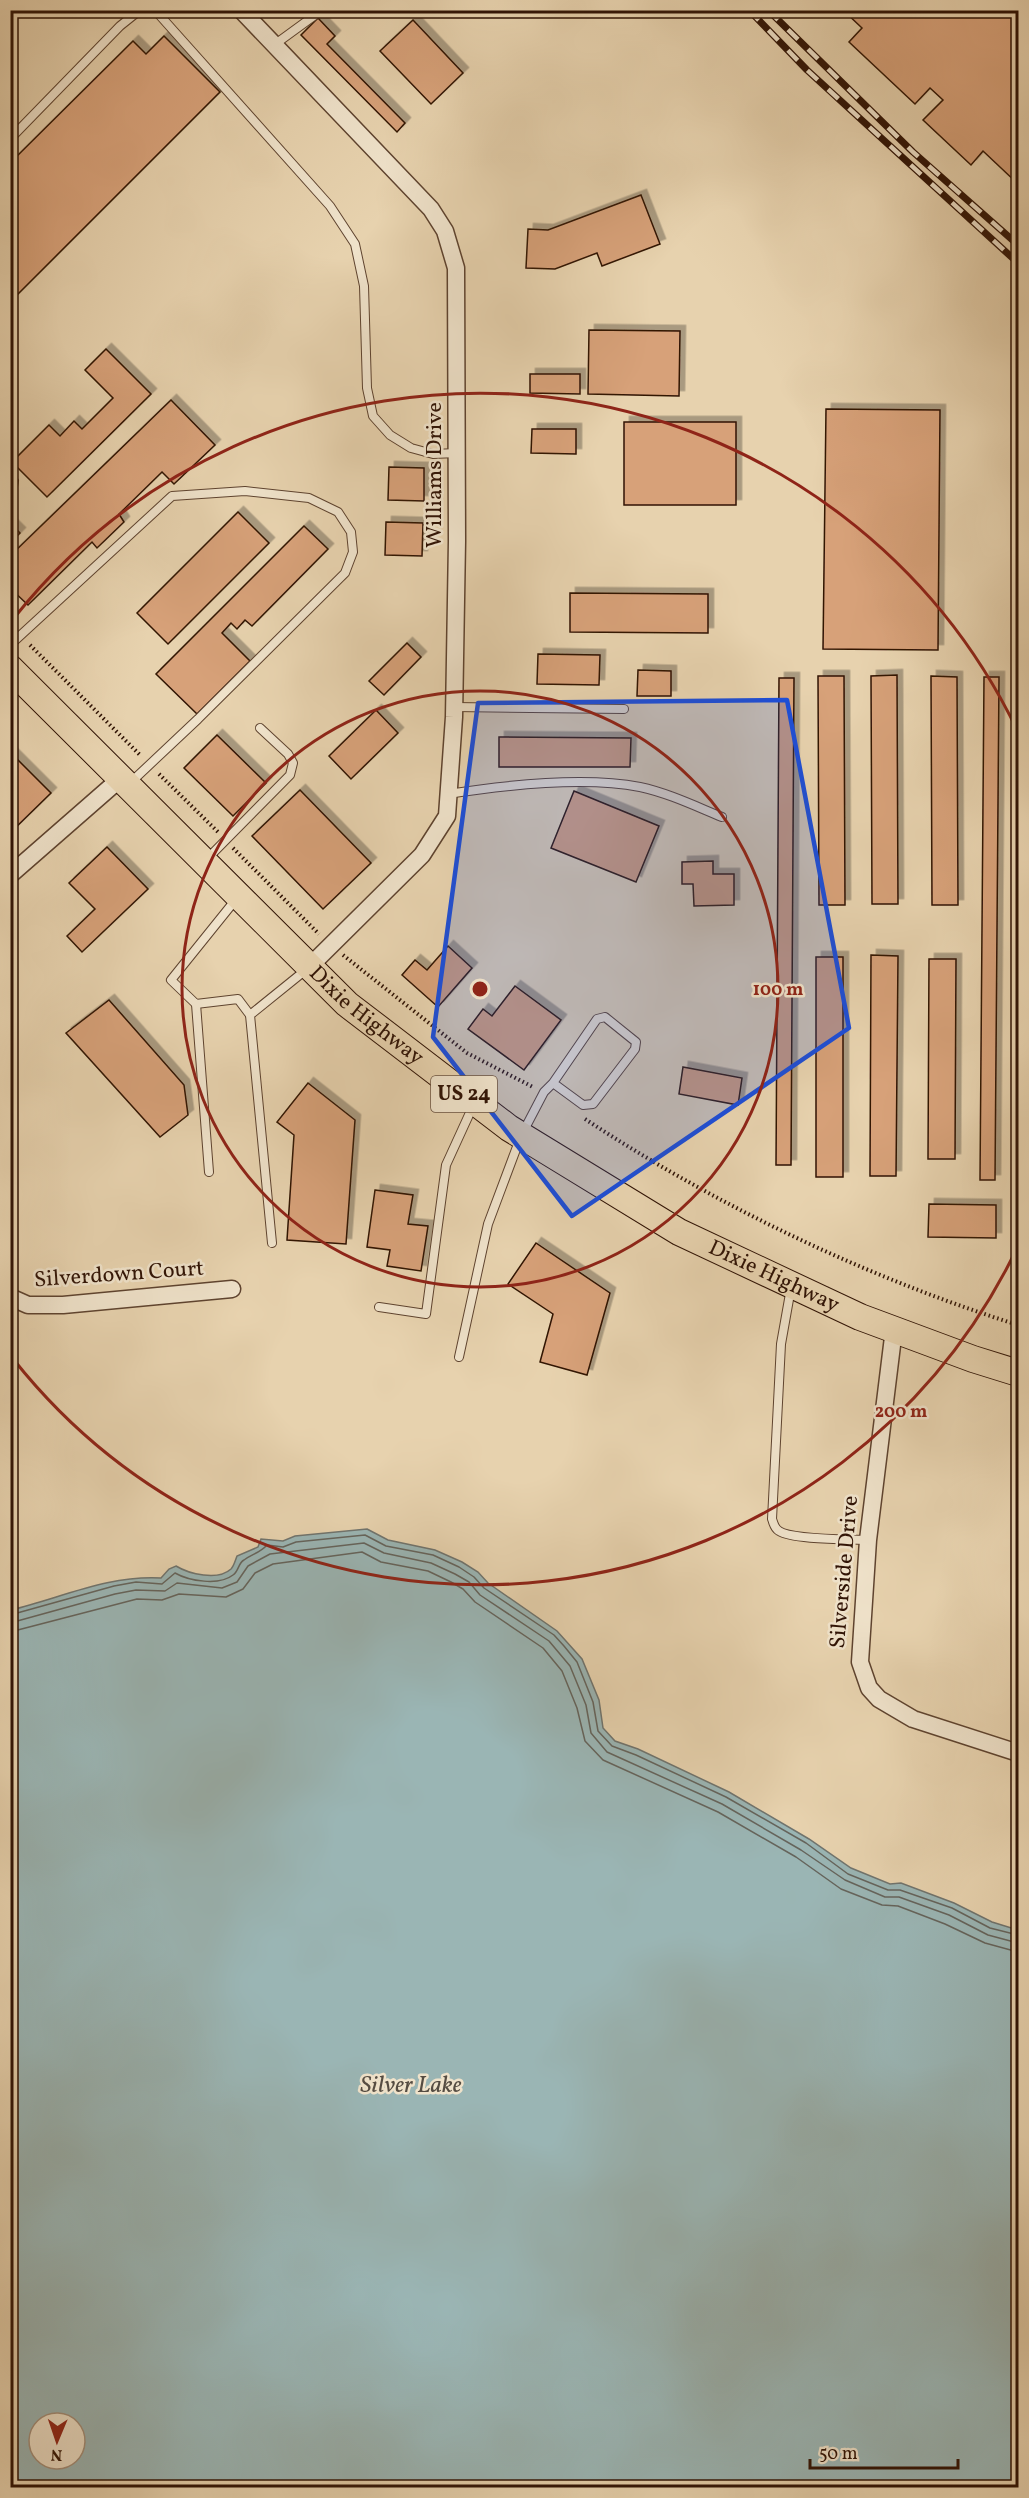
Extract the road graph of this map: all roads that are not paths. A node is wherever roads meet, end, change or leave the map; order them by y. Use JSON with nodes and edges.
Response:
{"nodes":[{"id":1,"x":140,"y":10,"type":"edge"},
{"id":2,"x":155,"y":10,"type":"edge"},
{"id":3,"x":241,"y":10,"type":"edge"},
{"id":4,"x":321,"y":10,"type":"edge"},
{"id":5,"x":274,"y":45,"type":"junction"},
{"id":6,"x":10,"y":139,"type":"edge"},
{"id":7,"x":457,"y":453,"type":"junction"},
{"id":8,"x":10,"y":477,"type":"edge"},
{"id":9,"x":10,"y":503,"type":"edge"},
{"id":10,"x":10,"y":645,"type":"edge"},
{"id":11,"x":10,"y":668,"type":"edge"},
{"id":12,"x":454,"y":707,"type":"junction"},
{"id":13,"x":624,"y":709,"type":"dead end"},
{"id":14,"x":260,"y":728,"type":"dead end"},
{"id":15,"x":124,"y":782,"type":"junction"},
{"id":16,"x":448,"y":794,"type":"junction"},
{"id":17,"x":722,"y":818,"type":"dead end"},
{"id":18,"x":204,"y":861,"type":"junction"},
{"id":19,"x":10,"y":875,"type":"edge"},
{"id":20,"x":239,"y":896,"type":"junction"},
{"id":21,"x":309,"y":966,"type":"junction"},
{"id":22,"x":196,"y":1004,"type":"junction"},
{"id":23,"x":250,"y":1015,"type":"junction"},
{"id":24,"x":553,"y":1083,"type":"junction"},
{"id":25,"x":475,"y":1102,"type":"junction"},
{"id":26,"x":521,"y":1136,"type":"junction"},
{"id":27,"x":209,"y":1172,"type":"dead end"},
{"id":28,"x":272,"y":1243,"type":"dead end"},
{"id":29,"x":791,"y":1284,"type":"junction"},
{"id":30,"x":232,"y":1289,"type":"dead end"},
{"id":31,"x":10,"y":1297,"type":"edge"},
{"id":32,"x":379,"y":1307,"type":"dead end"},
{"id":33,"x":894,"y":1329,"type":"junction"},
{"id":34,"x":459,"y":1357,"type":"dead end"},
{"id":35,"x":1018,"y":1373,"type":"edge"},
{"id":36,"x":868,"y":1540,"type":"junction"},
{"id":37,"x":1018,"y":1753,"type":"edge"}],
"edges":[{"from":1,"to":6,"type":"lane"},
{"from":2,"to":7,"type":"lane"},
{"from":3,"to":5,"type":"street","name":"Williams Drive"},
{"from":4,"to":5,"type":"lane"},
{"from":5,"to":7,"type":"street","name":"Williams Drive"},
{"from":7,"to":12,"type":"street","name":"Williams Drive"},
{"from":8,"to":9,"type":"lane"},
{"from":10,"to":15,"type":"lane"},
{"from":11,"to":15,"type":"main road","name":"Dixie Highway","number":"US 24"},
{"from":12,"to":13,"type":"lane"},
{"from":12,"to":16,"type":"street","name":"Williams Drive"},
{"from":14,"to":18,"type":"lane"},
{"from":15,"to":18,"type":"main road","name":"Dixie Highway","number":"US 24"},
{"from":15,"to":19,"type":"street"},
{"from":16,"to":17,"type":"lane"},
{"from":16,"to":21,"type":"street","name":"Williams Drive"},
{"from":18,"to":20,"type":"main road","name":"Dixie Highway","number":"US 24"},
{"from":20,"to":21,"type":"main road","name":"Dixie Highway","number":"US 24"},
{"from":20,"to":22,"type":"lane"},
{"from":21,"to":23,"type":"lane"},
{"from":21,"to":25,"type":"main road","name":"Dixie Highway","number":"US 24"},
{"from":22,"to":23,"type":"lane"},
{"from":22,"to":27,"type":"lane"},
{"from":23,"to":28,"type":"lane"},
{"from":24,"to":24,"type":"lane"},
{"from":24,"to":26,"type":"lane"},
{"from":25,"to":26,"type":"main road","name":"Dixie Highway","number":"US 24"},
{"from":25,"to":32,"type":"lane"},
{"from":26,"to":29,"type":"main road","name":"Dixie Highway","number":"US 24"},
{"from":26,"to":34,"type":"lane"},
{"from":29,"to":33,"type":"main road","name":"Dixie Highway","number":"US 24"},
{"from":29,"to":36,"type":"lane"},
{"from":30,"to":31,"type":"street","name":"Silverdown Court"},
{"from":33,"to":35,"type":"main road","name":"Dixie Highway","number":"US 24"},
{"from":33,"to":36,"type":"street","name":"Silverside Drive"},
{"from":36,"to":37,"type":"street","name":"Silverside Drive"}]}
